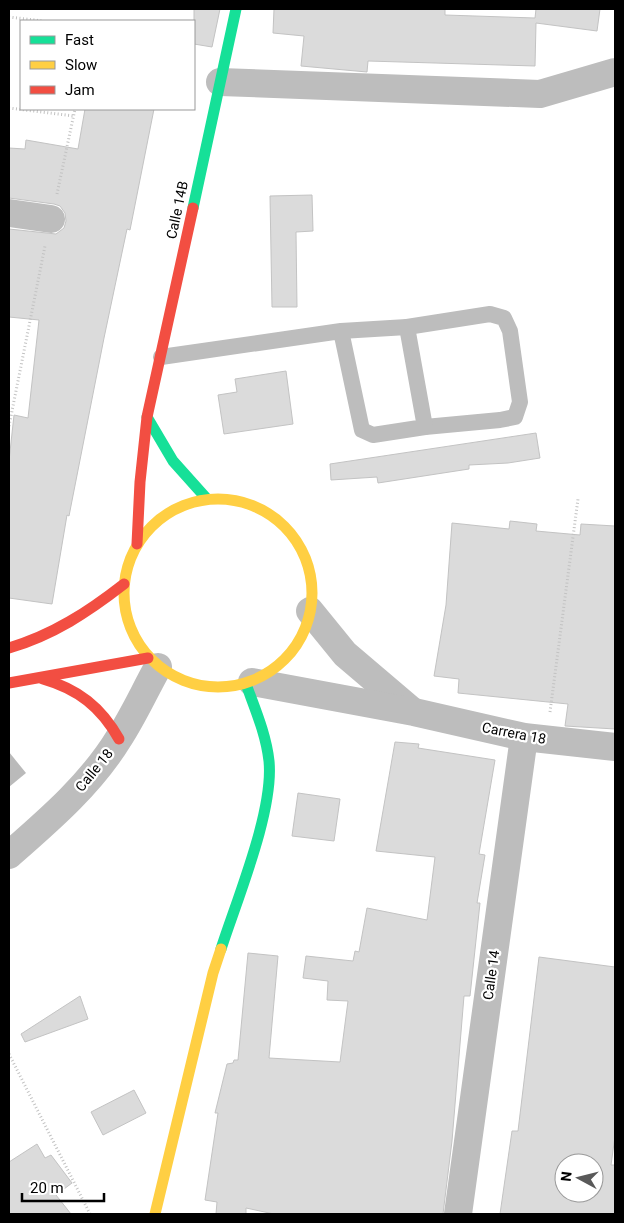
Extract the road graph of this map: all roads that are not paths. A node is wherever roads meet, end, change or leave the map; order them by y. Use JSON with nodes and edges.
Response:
{"nodes":[{"id":1,"x":236,"y":9,"type":"edge"},
{"id":2,"x":615,"y":72,"type":"edge"},
{"id":3,"x":220,"y":82,"type":"junction"},
{"id":4,"x":9,"y":213,"type":"edge"},
{"id":5,"x":51,"y":219,"type":"road end"},
{"id":6,"x":407,"y":327,"type":"junction"},
{"id":7,"x":341,"y":331,"type":"junction"},
{"id":8,"x":161,"y":356,"type":"junction"},
{"id":9,"x":148,"y":417,"type":"junction"},
{"id":10,"x":425,"y":427,"type":"junction"},
{"id":11,"x":207,"y":499,"type":"junction"},
{"id":12,"x":138,"y":544,"type":"junction"},
{"id":13,"x":124,"y":584,"type":"junction"},
{"id":14,"x":310,"y":611,"type":"junction"},
{"id":15,"x":9,"y":648,"type":"edge"},
{"id":16,"x":153,"y":662,"type":"junction"},
{"id":17,"x":39,"y":678,"type":"junction"},
{"id":18,"x":9,"y":683,"type":"edge"},
{"id":19,"x":249,"y":683,"type":"junction"},
{"id":20,"x":414,"y":712,"type":"junction"},
{"id":21,"x":119,"y":738,"type":"junction"},
{"id":22,"x":535,"y":738,"type":"junction"},
{"id":23,"x":615,"y":748,"type":"edge"},
{"id":24,"x":9,"y":855,"type":"edge"},
{"id":25,"x":155,"y":1214,"type":"edge"},
{"id":26,"x":458,"y":1214,"type":"edge"}],
"edges":[{"from":1,"to":3,"type":"street","name":"Calle 14B"},
{"from":2,"to":3,"type":"street"},
{"from":3,"to":8,"type":"street","name":"Calle 14B"},
{"from":4,"to":5,"type":"street"},
{"from":6,"to":7,"type":"lane"},
{"from":6,"to":10,"type":"lane"},
{"from":6,"to":10,"type":"lane"},
{"from":7,"to":8,"type":"lane"},
{"from":7,"to":10,"type":"lane"},
{"from":8,"to":9,"type":"street","name":"Calle 14B"},
{"from":9,"to":11,"type":"street"},
{"from":9,"to":12,"type":"street","name":"Calle 14B"},
{"from":11,"to":12,"type":"street"},
{"from":11,"to":14,"type":"street"},
{"from":12,"to":13,"type":"street"},
{"from":13,"to":15,"type":"street"},
{"from":13,"to":16,"type":"street"},
{"from":14,"to":19,"type":"street"},
{"from":14,"to":20,"type":"street","name":"Carrera 18"},
{"from":16,"to":17,"type":"street"},
{"from":16,"to":19,"type":"street"},
{"from":16,"to":21,"type":"street","name":"Calle 18"},
{"from":17,"to":18,"type":"street"},
{"from":17,"to":21,"type":"street"},
{"from":19,"to":20,"type":"street","name":"Carrera 18"},
{"from":19,"to":25,"type":"street"},
{"from":20,"to":22,"type":"street","name":"Carrera 18"},
{"from":21,"to":24,"type":"street","name":"Calle 18"},
{"from":22,"to":23,"type":"street","name":"Carrera 18"},
{"from":22,"to":26,"type":"street","name":"Calle 14"}]}
